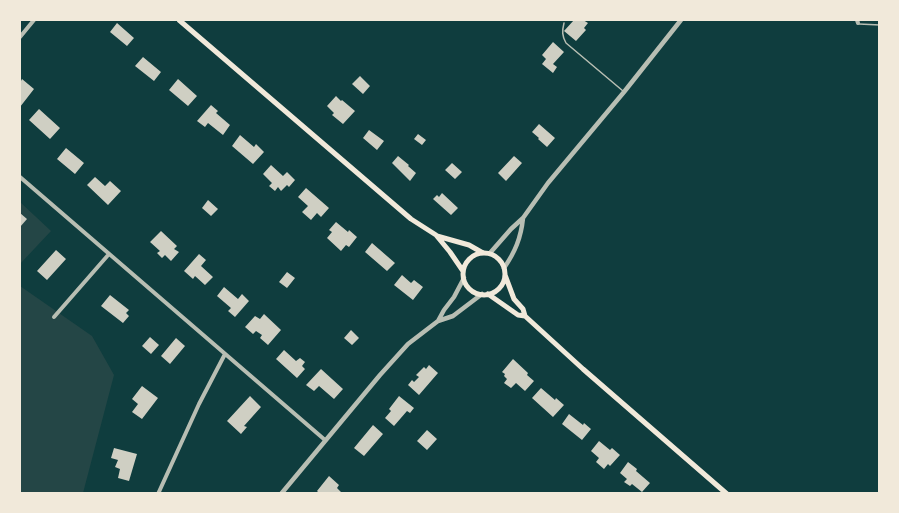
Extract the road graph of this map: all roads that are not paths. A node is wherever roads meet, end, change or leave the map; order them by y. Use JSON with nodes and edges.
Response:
{"nodes":[{"id":1,"x":34,"y":20,"type":"edge"},
{"id":2,"x":179,"y":20,"type":"edge"},
{"id":3,"x":681,"y":20,"type":"edge"},
{"id":4,"x":564,"y":22,"type":"dead end"},
{"id":5,"x":858,"y":22,"type":"edge"},
{"id":6,"x":879,"y":25,"type":"edge"},
{"id":7,"x":20,"y":37,"type":"edge"},
{"id":8,"x":624,"y":92,"type":"junction"},
{"id":9,"x":20,"y":177,"type":"edge"},
{"id":10,"x":523,"y":218,"type":"junction"},
{"id":11,"x":436,"y":236,"type":"junction"},
{"id":12,"x":483,"y":253,"type":"junction"},
{"id":13,"x":490,"y":253,"type":"junction"},
{"id":14,"x":109,"y":254,"type":"junction"},
{"id":15,"x":504,"y":268,"type":"junction"},
{"id":16,"x":463,"y":275,"type":"junction"},
{"id":17,"x":505,"y":275,"type":"junction"},
{"id":18,"x":485,"y":294,"type":"junction"},
{"id":19,"x":525,"y":316,"type":"junction"},
{"id":20,"x":54,"y":317,"type":"dead end"},
{"id":21,"x":438,"y":321,"type":"junction"},
{"id":22,"x":225,"y":354,"type":"junction"},
{"id":23,"x":325,"y":440,"type":"junction"},
{"id":24,"x":158,"y":494,"type":"edge"},
{"id":25,"x":281,"y":494,"type":"edge"},
{"id":26,"x":727,"y":494,"type":"edge"}],
"edges":[{"from":1,"to":7,"type":"street"},
{"from":2,"to":11,"type":"main road"},
{"from":3,"to":8,"type":"street"},
{"from":4,"to":8,"type":"lane"},
{"from":5,"to":6,"type":"lane"},
{"from":8,"to":10,"type":"street"},
{"from":9,"to":14,"type":"street"},
{"from":10,"to":13,"type":"street"},
{"from":10,"to":15,"type":"street"},
{"from":11,"to":12,"type":"main road"},
{"from":11,"to":16,"type":"main road"},
{"from":12,"to":13,"type":"main road"},
{"from":12,"to":16,"type":"main road"},
{"from":13,"to":15,"type":"main road"},
{"from":14,"to":20,"type":"street"},
{"from":14,"to":22,"type":"street"},
{"from":15,"to":17,"type":"main road"},
{"from":16,"to":18,"type":"main road"},
{"from":16,"to":21,"type":"street"},
{"from":17,"to":18,"type":"main road"},
{"from":17,"to":19,"type":"main road"},
{"from":18,"to":19,"type":"main road"},
{"from":18,"to":21,"type":"street"},
{"from":19,"to":26,"type":"main road"},
{"from":21,"to":23,"type":"street"},
{"from":22,"to":23,"type":"street"},
{"from":22,"to":24,"type":"street"},
{"from":23,"to":25,"type":"street"}]}
